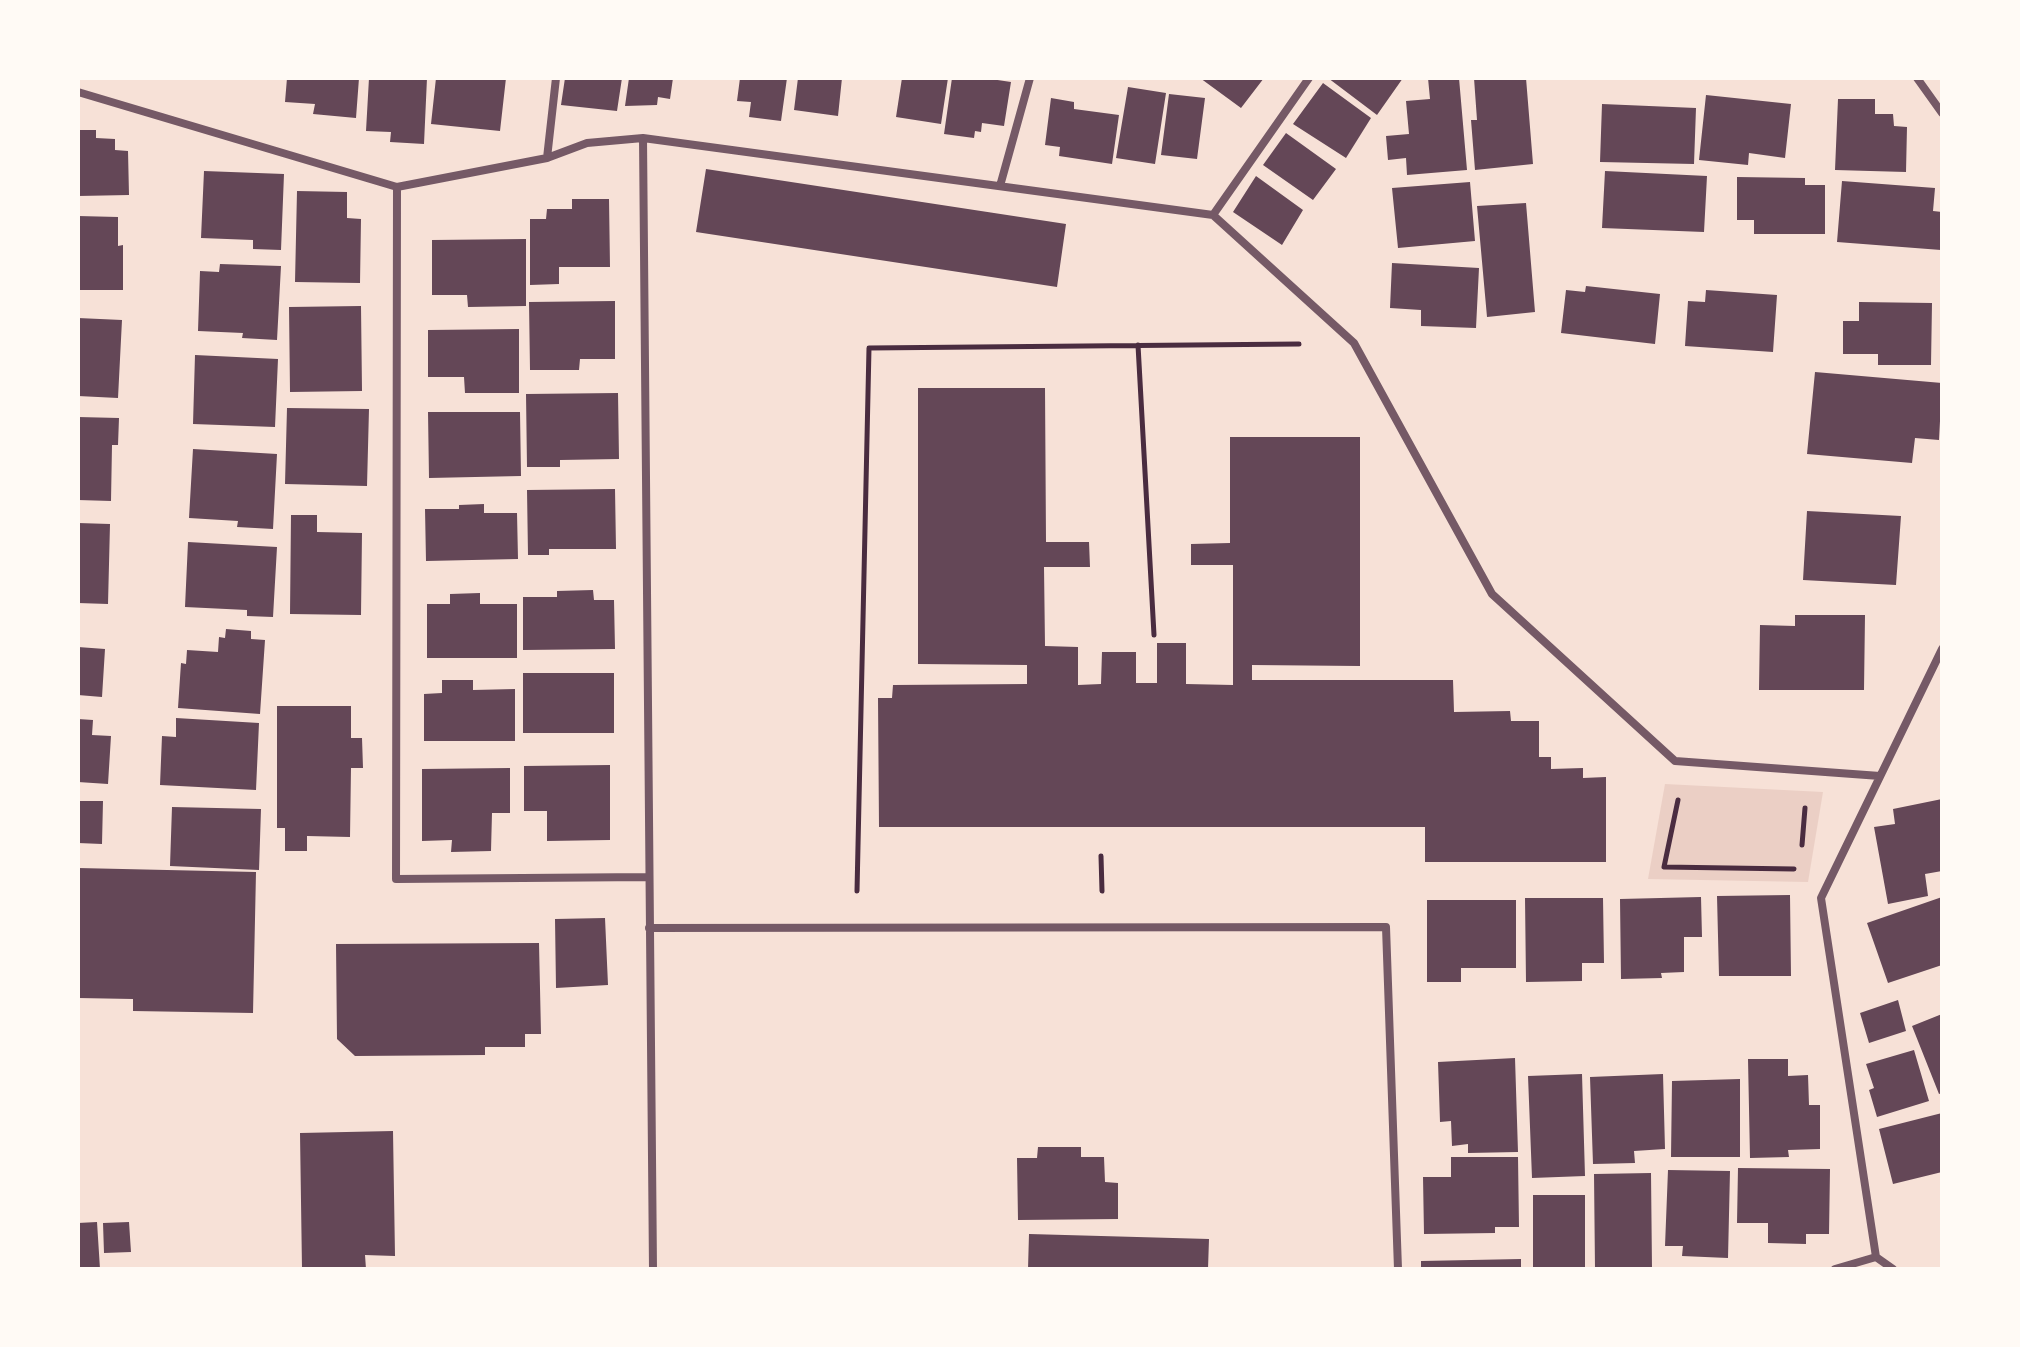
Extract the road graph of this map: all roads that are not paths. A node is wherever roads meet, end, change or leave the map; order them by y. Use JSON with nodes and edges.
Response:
{"nodes":[{"id":1,"x":556,"y":78,"type":"edge"},
{"id":2,"x":1030,"y":78,"type":"edge"},
{"id":3,"x":1309,"y":78,"type":"edge"},
{"id":4,"x":1917,"y":78,"type":"edge"},
{"id":5,"x":78,"y":92,"type":"edge"},
{"id":6,"x":1942,"y":113,"type":"edge"},
{"id":7,"x":643,"y":138,"type":"junction"},
{"id":8,"x":547,"y":158,"type":"junction"},
{"id":9,"x":1000,"y":186,"type":"junction"},
{"id":10,"x":397,"y":187,"type":"junction"},
{"id":11,"x":1213,"y":215,"type":"junction"},
{"id":12,"x":1942,"y":649,"type":"edge"},
{"id":13,"x":1880,"y":776,"type":"junction"},
{"id":14,"x":649,"y":877,"type":"junction"},
{"id":15,"x":649,"y":928,"type":"junction"},
{"id":16,"x":1876,"y":1257,"type":"junction"},
{"id":17,"x":653,"y":1269,"type":"edge"},
{"id":18,"x":1398,"y":1269,"type":"edge"},
{"id":19,"x":1835,"y":1269,"type":"edge"},
{"id":20,"x":1893,"y":1269,"type":"edge"}],
"edges":[{"from":1,"to":8,"type":"street"},
{"from":2,"to":9,"type":"street"},
{"from":3,"to":11,"type":"street"},
{"from":4,"to":6,"type":"street"},
{"from":5,"to":10,"type":"street"},
{"from":7,"to":8,"type":"street"},
{"from":7,"to":9,"type":"street"},
{"from":7,"to":14,"type":"street"},
{"from":8,"to":10,"type":"street"},
{"from":9,"to":11,"type":"street"},
{"from":10,"to":14,"type":"street"},
{"from":11,"to":13,"type":"street"},
{"from":12,"to":13,"type":"street"},
{"from":13,"to":16,"type":"street"},
{"from":14,"to":15,"type":"street"},
{"from":15,"to":17,"type":"street"},
{"from":15,"to":18,"type":"street"},
{"from":16,"to":19,"type":"street"},
{"from":16,"to":20,"type":"street"}]}
